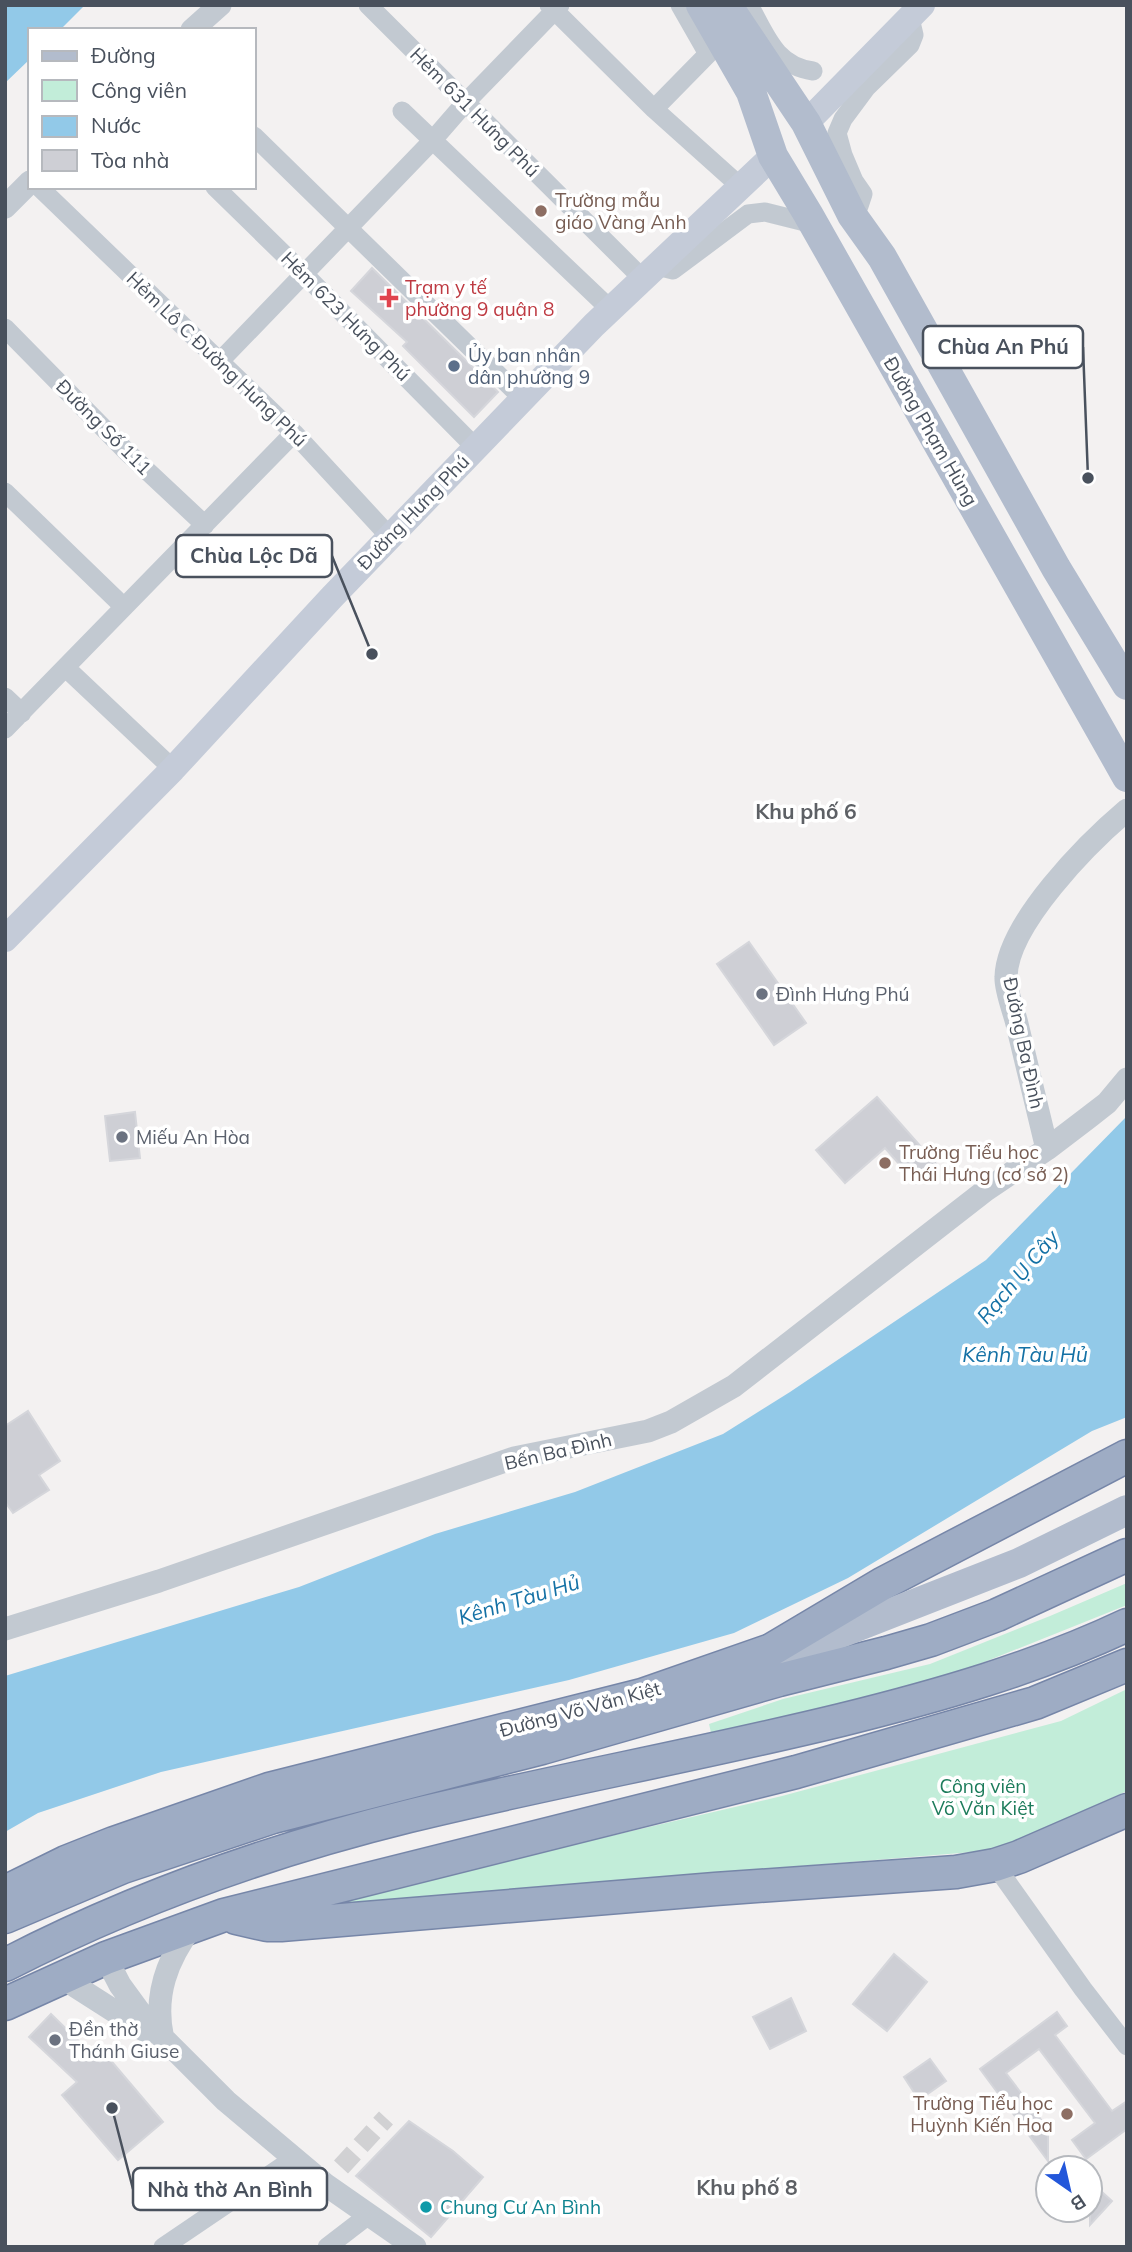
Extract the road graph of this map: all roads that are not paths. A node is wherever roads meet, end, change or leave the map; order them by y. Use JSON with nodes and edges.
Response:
{"nodes":[{"id":1,"x":220,"y":5,"type":"edge"},
{"id":2,"x":368,"y":5,"type":"edge"},
{"id":3,"x":680,"y":5,"type":"edge"},
{"id":4,"x":701,"y":5,"type":"edge"},
{"id":5,"x":727,"y":5,"type":"edge"},
{"id":6,"x":750,"y":5,"type":"edge"},
{"id":7,"x":554,"y":7,"type":"edge"},
{"id":8,"x":916,"y":12,"type":"edge"},
{"id":9,"x":194,"y":28,"type":"edge"},
{"id":10,"x":813,"y":71,"type":"dead end"},
{"id":11,"x":757,"y":75,"type":"junction"},
{"id":12,"x":466,"y":103,"type":"junction"},
{"id":13,"x":654,"y":108,"type":"junction"},
{"id":14,"x":402,"y":111,"type":"dead end"},
{"id":15,"x":806,"y":123,"type":"junction"},
{"id":16,"x":256,"y":138,"type":"edge"},
{"id":17,"x":432,"y":141,"type":"junction"},
{"id":18,"x":773,"y":156,"type":"junction"},
{"id":19,"x":28,"y":184,"type":"edge"},
{"id":20,"x":741,"y":187,"type":"junction"},
{"id":21,"x":41,"y":189,"type":"edge"},
{"id":22,"x":217,"y":189,"type":"edge"},
{"id":23,"x":5,"y":207,"type":"edge"},
{"id":24,"x":852,"y":215,"type":"junction"},
{"id":25,"x":813,"y":223,"type":"junction"},
{"id":26,"x":348,"y":228,"type":"junction"},
{"id":27,"x":650,"y":272,"type":"junction"},
{"id":28,"x":304,"y":274,"type":"junction"},
{"id":29,"x":610,"y":309,"type":"junction"},
{"id":30,"x":5,"y":327,"type":"edge"},
{"id":31,"x":220,"y":361,"type":"junction"},
{"id":32,"x":522,"y":398,"type":"junction"},
{"id":33,"x":294,"y":433,"type":"junction"},
{"id":34,"x":475,"y":447,"type":"junction"},
{"id":35,"x":5,"y":492,"type":"edge"},
{"id":36,"x":205,"y":525,"type":"junction"},
{"id":37,"x":390,"y":537,"type":"junction"},
{"id":38,"x":124,"y":607,"type":"junction"},
{"id":39,"x":66,"y":668,"type":"junction"},
{"id":40,"x":1127,"y":685,"type":"edge"},
{"id":41,"x":5,"y":697,"type":"edge"},
{"id":42,"x":22,"y":712,"type":"junction"},
{"id":43,"x":5,"y":729,"type":"edge"},
{"id":44,"x":173,"y":769,"type":"junction"},
{"id":45,"x":1127,"y":776,"type":"edge"},
{"id":46,"x":1127,"y":810,"type":"edge"},
{"id":47,"x":5,"y":939,"type":"edge"},
{"id":48,"x":1127,"y":1079,"type":"edge"},
{"id":49,"x":1047,"y":1149,"type":"junction"},
{"id":50,"x":1127,"y":1457,"type":"edge"},
{"id":51,"x":1127,"y":1510,"type":"edge"},
{"id":52,"x":1127,"y":1555,"type":"edge"},
{"id":53,"x":1127,"y":1625,"type":"edge"},
{"id":54,"x":5,"y":1629,"type":"edge"},
{"id":55,"x":771,"y":1650,"type":"junction"},
{"id":56,"x":1127,"y":1665,"type":"edge"},
{"id":57,"x":642,"y":1695,"type":"junction"},
{"id":58,"x":542,"y":1748,"type":"junction"},
{"id":59,"x":1127,"y":1810,"type":"edge"},
{"id":60,"x":995,"y":1866,"type":"junction"},
{"id":61,"x":71,"y":1874,"type":"junction"},
{"id":62,"x":5,"y":1892,"type":"edge"},
{"id":63,"x":224,"y":1915,"type":"junction"},
{"id":64,"x":5,"y":1917,"type":"edge"},
{"id":65,"x":92,"y":1922,"type":"junction"},
{"id":66,"x":193,"y":1925,"type":"junction"},
{"id":67,"x":106,"y":1958,"type":"junction"},
{"id":68,"x":14,"y":1961,"type":"edge"},
{"id":69,"x":65,"y":1977,"type":"junction"},
{"id":70,"x":5,"y":2004,"type":"edge"},
{"id":71,"x":163,"y":2039,"type":"junction"},
{"id":72,"x":1127,"y":2046,"type":"edge"},
{"id":73,"x":293,"y":2159,"type":"junction"},
{"id":74,"x":370,"y":2214,"type":"junction"},
{"id":75,"x":163,"y":2247,"type":"edge"},
{"id":76,"x":327,"y":2247,"type":"edge"},
{"id":77,"x":415,"y":2247,"type":"edge"}],
"edges":[{"from":1,"to":9,"type":"street"},
{"from":2,"to":12,"type":"street","name":"Hẻm 631 Hưng Phú"},
{"from":3,"to":13,"type":"street"},
{"from":4,"to":11,"type":"main road"},
{"from":5,"to":11,"type":"main road"},
{"from":6,"to":10,"type":"street"},
{"from":7,"to":12,"type":"street"},
{"from":7,"to":13,"type":"street"},
{"from":8,"to":15,"type":"main road"},
{"from":8,"to":24,"type":"street"},
{"from":11,"to":15,"type":"main road"},
{"from":11,"to":18,"type":"main road","name":"Đường Phạm Hùng"},
{"from":12,"to":17,"type":"street"},
{"from":12,"to":27,"type":"street","name":"Hẻm 631 Hưng Phú"},
{"from":13,"to":20,"type":"street"},
{"from":14,"to":17,"type":"street"},
{"from":15,"to":24,"type":"main road"},
{"from":16,"to":26,"type":"street"},
{"from":17,"to":26,"type":"street"},
{"from":17,"to":29,"type":"street"},
{"from":18,"to":20,"type":"main road","name":"Đường Hưng Phú"},
{"from":18,"to":25,"type":"main road","name":"Đường Phạm Hùng"},
{"from":19,"to":23,"type":"street"},
{"from":20,"to":27,"type":"main road","name":"Đường Hưng Phú"},
{"from":21,"to":31,"type":"street","name":"Hẻm Lô C Đường Hưng Phú"},
{"from":22,"to":28,"type":"street","name":"Hẻm 623 Hưng Phú"},
{"from":24,"to":40,"type":"main road"},
{"from":25,"to":27,"type":"street"},
{"from":25,"to":45,"type":"main road","name":"Đường Phạm Hùng"},
{"from":26,"to":28,"type":"street"},
{"from":26,"to":32,"type":"street"},
{"from":27,"to":29,"type":"main road","name":"Đường Hưng Phú"},
{"from":28,"to":31,"type":"street"},
{"from":28,"to":34,"type":"street","name":"Hẻm 623 Hưng Phú"},
{"from":29,"to":32,"type":"main road","name":"Đường Hưng Phú"},
{"from":30,"to":36,"type":"street","name":"Đường Số 111"},
{"from":31,"to":33,"type":"street","name":"Hẻm Lô C Đường Hưng Phú"},
{"from":32,"to":34,"type":"main road","name":"Đường Hưng Phú"},
{"from":33,"to":36,"type":"street"},
{"from":33,"to":37,"type":"street","name":"Hẻm Lô C Đường Hưng Phú"},
{"from":34,"to":37,"type":"main road","name":"Đường Hưng Phú"},
{"from":35,"to":38,"type":"street"},
{"from":36,"to":38,"type":"street"},
{"from":37,"to":44,"type":"main road","name":"Đường Hưng Phú"},
{"from":38,"to":39,"type":"street"},
{"from":39,"to":42,"type":"street"},
{"from":39,"to":44,"type":"street"},
{"from":41,"to":42,"type":"street"},
{"from":42,"to":43,"type":"street"},
{"from":44,"to":47,"type":"main road","name":"Đường Hưng Phú"},
{"from":46,"to":49,"type":"street","name":"Đường Ba Đình"},
{"from":48,"to":49,"type":"street","name":"Bến Ba Đình"},
{"from":49,"to":54,"type":"street","name":"Bến Ba Đình"},
{"from":50,"to":55,"type":"highway","name":"Đường Võ Văn Kiệt"},
{"from":51,"to":55,"type":"main road"},
{"from":52,"to":58,"type":"highway","name":"Đường Võ Văn Kiệt"},
{"from":53,"to":65,"type":"highway"},
{"from":55,"to":57,"type":"highway","name":"Đường Võ Văn Kiệt"},
{"from":56,"to":63,"type":"highway"},
{"from":57,"to":58,"type":"highway"},
{"from":57,"to":61,"type":"highway","name":"Đường Võ Văn Kiệt"},
{"from":58,"to":61,"type":"highway","name":"Đường Võ Văn Kiệt"},
{"from":59,"to":60,"type":"highway"},
{"from":60,"to":63,"type":"highway"},
{"from":60,"to":72,"type":"street"},
{"from":61,"to":62,"type":"highway","name":"Đường Võ Văn Kiệt"},
{"from":61,"to":64,"type":"highway","name":"Đường Võ Văn Kiệt"},
{"from":61,"to":65,"type":"highway"},
{"from":63,"to":66,"type":"highway"},
{"from":65,"to":67,"type":"highway"},
{"from":65,"to":68,"type":"highway"},
{"from":66,"to":67,"type":"highway"},
{"from":66,"to":71,"type":"street"},
{"from":67,"to":69,"type":"highway"},
{"from":67,"to":71,"type":"street"},
{"from":68,"to":69,"type":"highway"},
{"from":69,"to":70,"type":"highway"},
{"from":69,"to":71,"type":"street"},
{"from":71,"to":73,"type":"street"},
{"from":73,"to":74,"type":"street"},
{"from":73,"to":75,"type":"street"},
{"from":74,"to":76,"type":"street"},
{"from":74,"to":77,"type":"street"}]}
